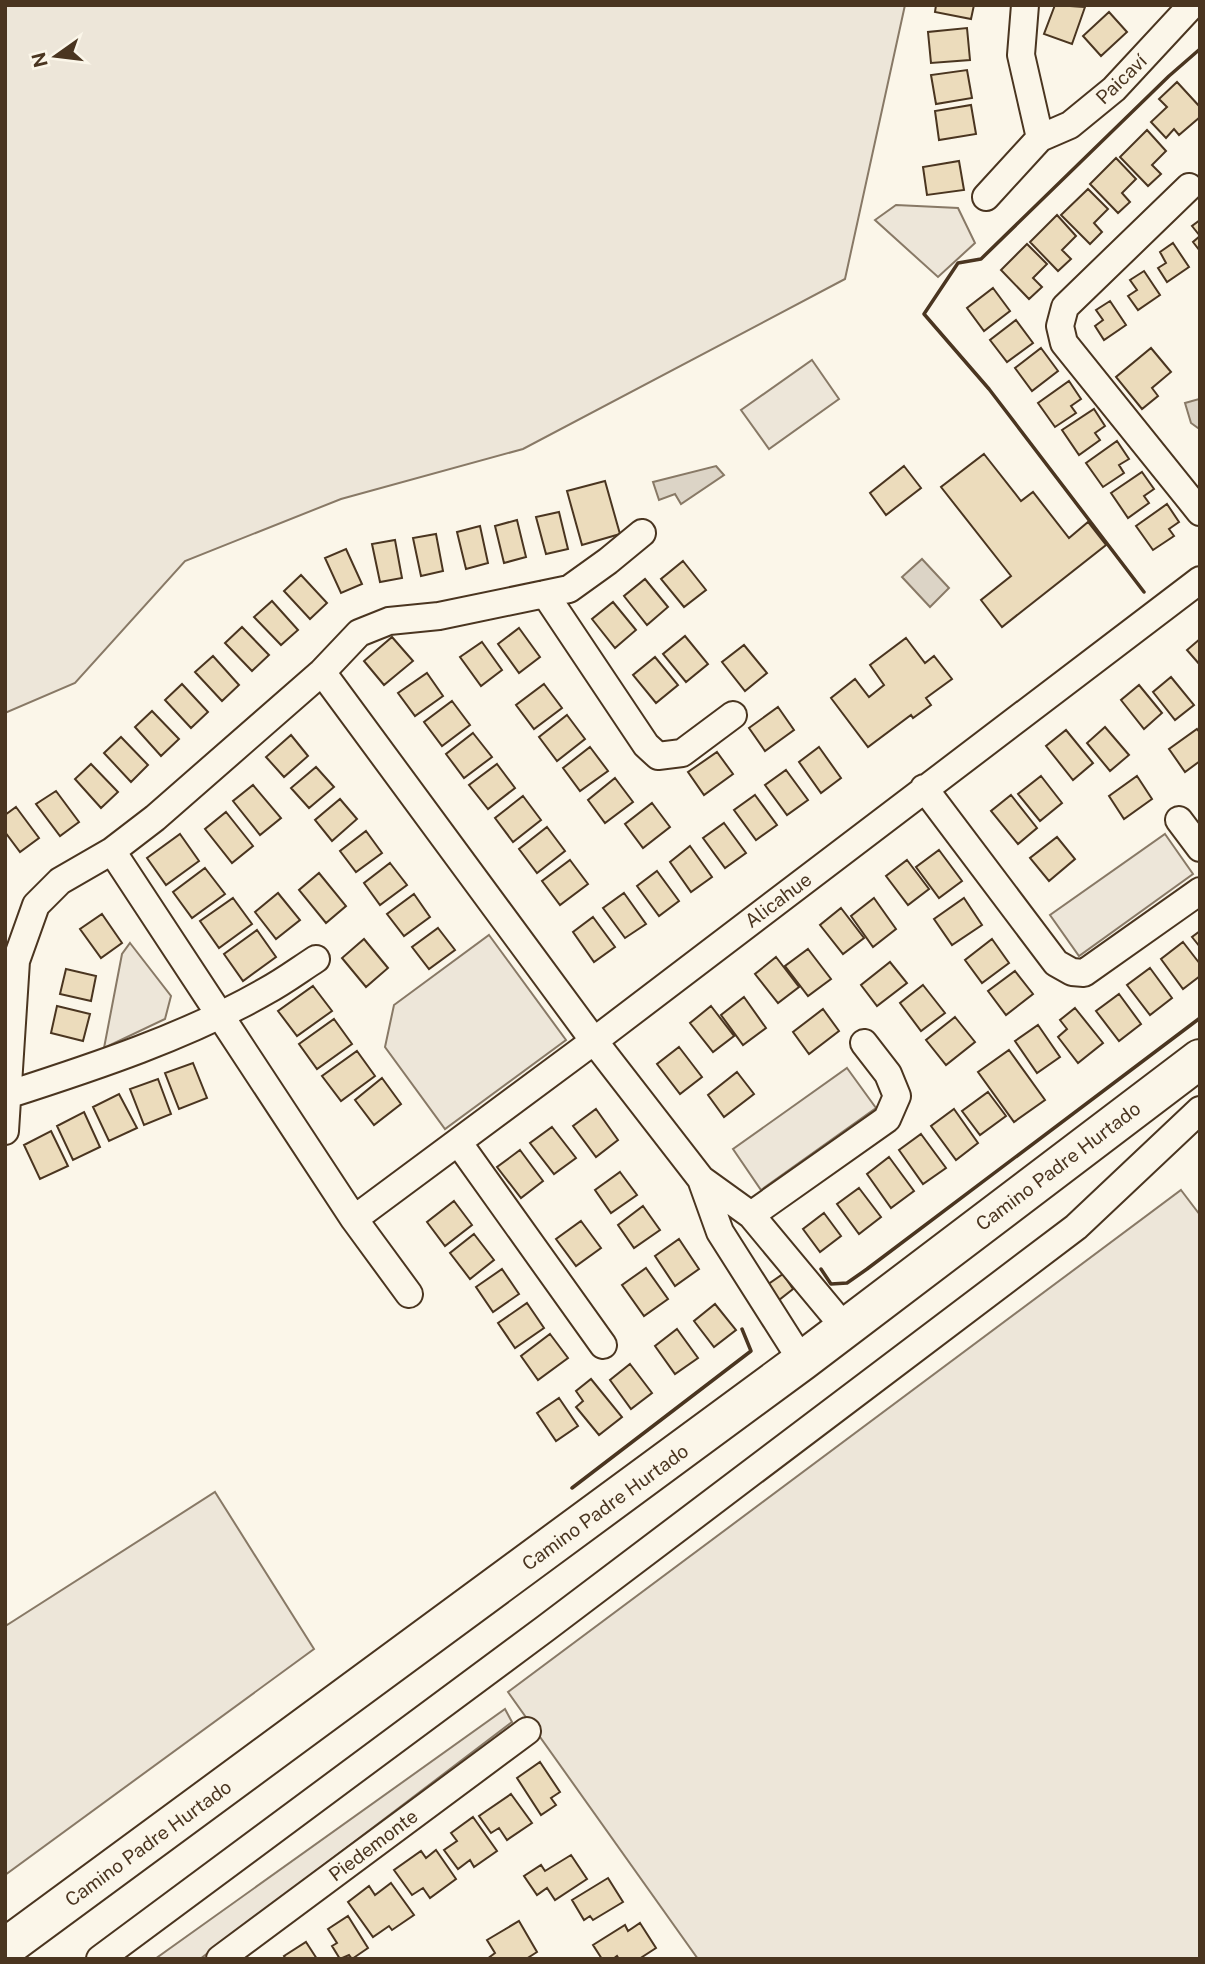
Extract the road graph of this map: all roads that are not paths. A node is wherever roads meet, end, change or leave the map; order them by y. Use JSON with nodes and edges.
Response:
{"nodes":[{"id":1,"x":1025,"y":5,"type":"edge"},
{"id":2,"x":1192,"y":5,"type":"edge"},
{"id":3,"x":1040,"y":138,"type":"junction"},
{"id":4,"x":1189,"y":187,"type":"dead end"},
{"id":5,"x":986,"y":197,"type":"dead end"},
{"id":6,"x":1200,"y":512,"type":"edge"},
{"id":7,"x":642,"y":533,"type":"dead end"},
{"id":8,"x":1200,"y":580,"type":"edge"},
{"id":9,"x":545,"y":594,"type":"junction"},
{"id":10,"x":322,"y":672,"type":"junction"},
{"id":11,"x":733,"y":715,"type":"dead end"},
{"id":12,"x":924,"y":788,"type":"junction"},
{"id":13,"x":1179,"y":820,"type":"dead end"},
{"id":14,"x":1200,"y":848,"type":"edge"},
{"id":15,"x":112,"y":851,"type":"junction"},
{"id":16,"x":1200,"y":891,"type":"edge"},
{"id":17,"x":316,"y":959,"type":"dead end"},
{"id":18,"x":219,"y":1016,"type":"junction"},
{"id":19,"x":594,"y":1041,"type":"junction"},
{"id":20,"x":864,"y":1043,"type":"dead end"},
{"id":21,"x":1200,"y":1059,"type":"edge"},
{"id":22,"x":8,"y":1095,"type":"junction"},
{"id":23,"x":1200,"y":1110,"type":"edge"},
{"id":24,"x":5,"y":1130,"type":"edge"},
{"id":25,"x":458,"y":1142,"type":"junction"},
{"id":26,"x":701,"y":1179,"type":"junction"},
{"id":27,"x":751,"y":1216,"type":"junction"},
{"id":28,"x":354,"y":1219,"type":"junction"},
{"id":29,"x":409,"y":1294,"type":"dead end"},
{"id":30,"x":845,"y":1328,"type":"junction"},
{"id":31,"x":603,"y":1345,"type":"dead end"},
{"id":32,"x":802,"y":1361,"type":"junction"},
{"id":33,"x":527,"y":1731,"type":"dead end"},
{"id":34,"x":5,"y":1948,"type":"edge"},
{"id":35,"x":100,"y":1959,"type":"edge"},
{"id":36,"x":220,"y":1959,"type":"edge"}],
"edges":[{"from":1,"to":3,"type":"street"},
{"from":2,"to":3,"type":"street","name":"Paicaví"},
{"from":3,"to":5,"type":"street","name":"Paicaví"},
{"from":4,"to":6,"type":"street"},
{"from":7,"to":9,"type":"street"},
{"from":8,"to":12,"type":"street","name":"Alicahue"},
{"from":9,"to":10,"type":"street"},
{"from":9,"to":11,"type":"street"},
{"from":10,"to":15,"type":"street"},
{"from":10,"to":19,"type":"street"},
{"from":12,"to":16,"type":"street"},
{"from":12,"to":19,"type":"street","name":"Alicahue"},
{"from":13,"to":14,"type":"street"},
{"from":15,"to":18,"type":"street"},
{"from":15,"to":22,"type":"street"},
{"from":17,"to":18,"type":"street"},
{"from":18,"to":22,"type":"street"},
{"from":18,"to":28,"type":"street"},
{"from":19,"to":25,"type":"street","name":"Alicahue"},
{"from":19,"to":26,"type":"street"},
{"from":20,"to":27,"type":"street"},
{"from":21,"to":30,"type":"main road","name":"Camino Padre Hurtado"},
{"from":22,"to":24,"type":"street"},
{"from":23,"to":35,"type":"street"},
{"from":25,"to":28,"type":"street","name":"Alicahue"},
{"from":25,"to":31,"type":"street"},
{"from":26,"to":27,"type":"street"},
{"from":26,"to":32,"type":"street"},
{"from":27,"to":30,"type":"street"},
{"from":28,"to":29,"type":"street"},
{"from":30,"to":32,"type":"main road","name":"Camino Padre Hurtado"},
{"from":32,"to":34,"type":"main road","name":"Camino Padre Hurtado"},
{"from":33,"to":36,"type":"street","name":"Piedemonte"}]}
